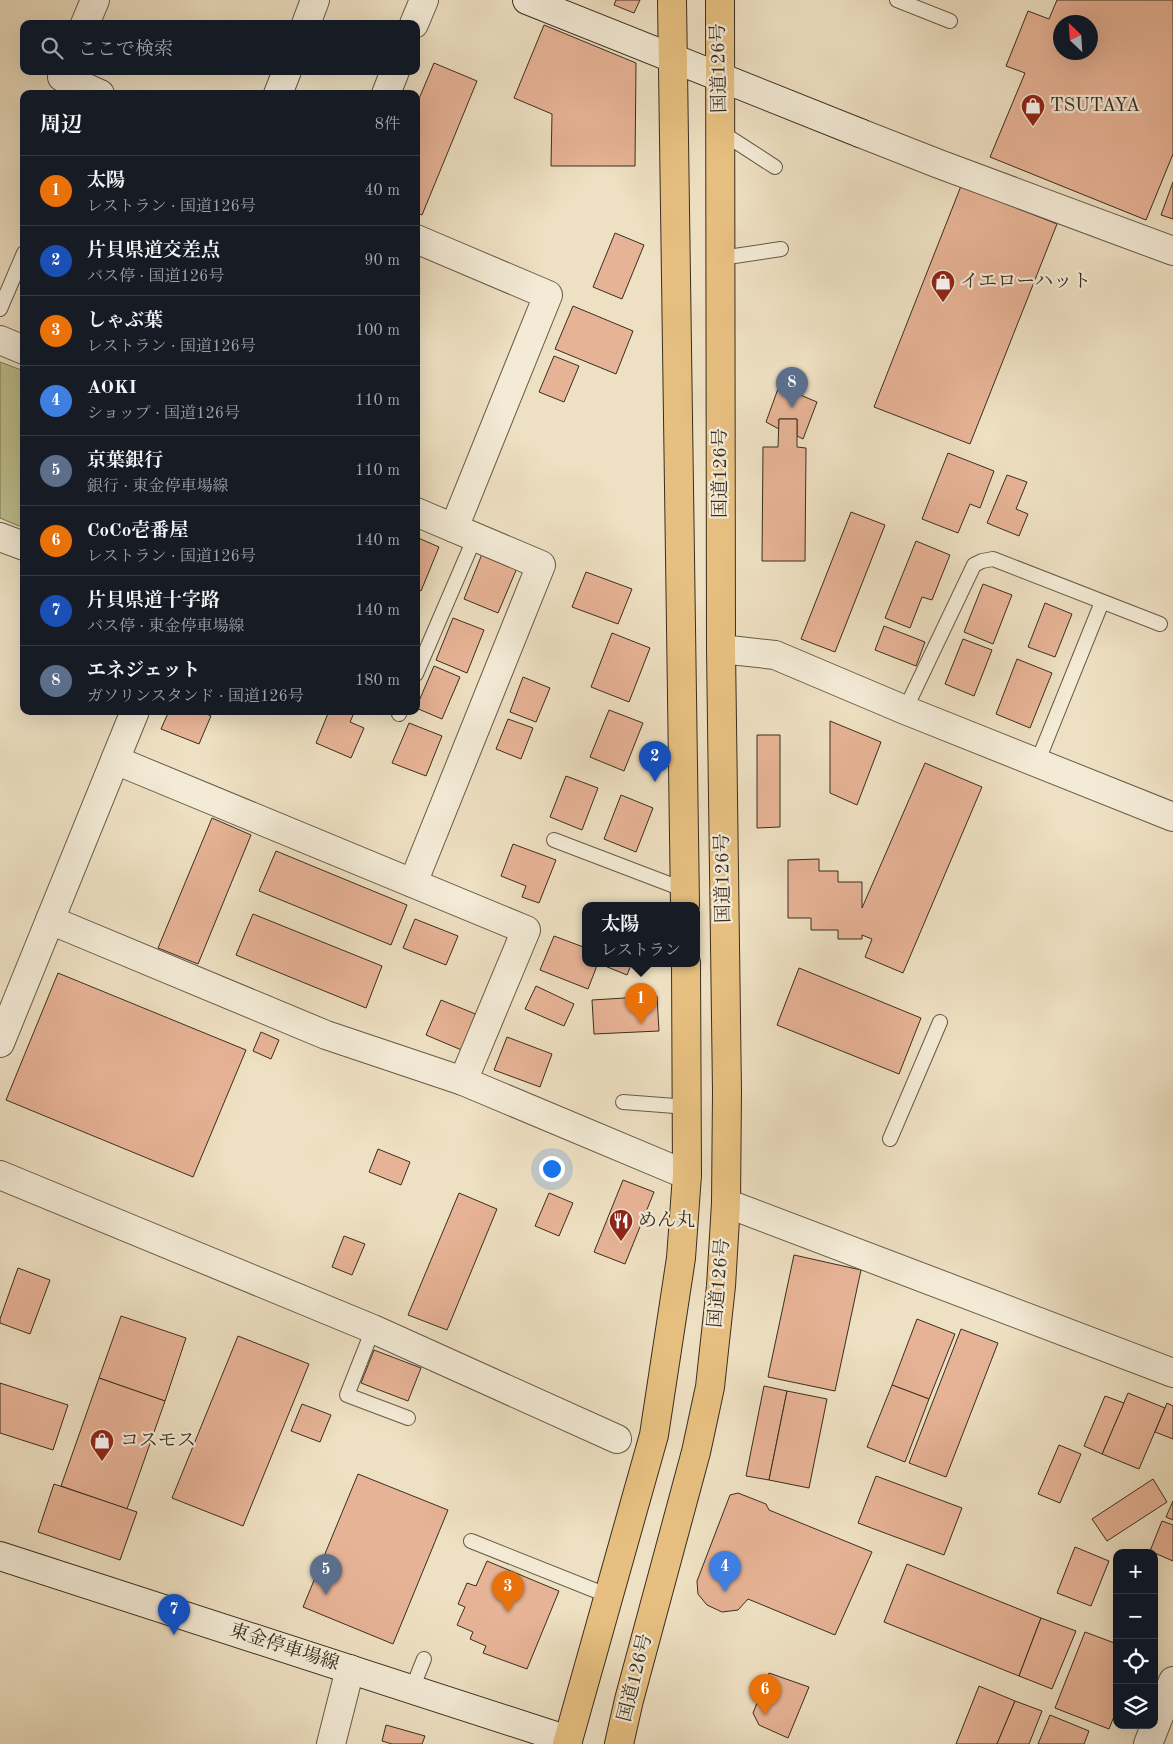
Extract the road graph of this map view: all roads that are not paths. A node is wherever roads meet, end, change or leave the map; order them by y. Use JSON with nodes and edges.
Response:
{"nodes":[{"id":1,"x":95,"y":0,"type":"edge"},
{"id":2,"x":315,"y":0,"type":"edge"},
{"id":3,"x":424,"y":0,"type":"edge"},
{"id":4,"x":527,"y":0,"type":"edge"},
{"id":5,"x":672,"y":0,"type":"edge"},
{"id":6,"x":720,"y":0,"type":"edge"},
{"id":7,"x":897,"y":0,"type":"edge"},
{"id":8,"x":87,"y":20,"type":"edge"},
{"id":9,"x":308,"y":20,"type":"edge"},
{"id":10,"x":416,"y":20,"type":"edge"},
{"id":11,"x":950,"y":21,"type":"dead end"},
{"id":12,"x":673,"y":58,"type":"junction"},
{"id":13,"x":63,"y":75,"type":"edge"},
{"id":14,"x":285,"y":75,"type":"edge"},
{"id":15,"x":393,"y":75,"type":"edge"},
{"id":16,"x":721,"y":77,"type":"junction"},
{"id":17,"x":90,"y":90,"type":"edge"},
{"id":18,"x":280,"y":90,"type":"edge"},
{"id":19,"x":388,"y":90,"type":"edge"},
{"id":20,"x":721,"y":132,"type":"junction"},
{"id":21,"x":774,"y":167,"type":"dead end"},
{"id":22,"x":420,"y":241,"type":"edge"},
{"id":23,"x":781,"y":249,"type":"dead end"},
{"id":24,"x":1173,"y":251,"type":"edge"},
{"id":25,"x":721,"y":258,"type":"junction"},
{"id":26,"x":20,"y":262,"type":"edge"},
{"id":27,"x":0,"y":309,"type":"edge"},
{"id":28,"x":0,"y":340,"type":"edge"},
{"id":29,"x":20,"y":348,"type":"edge"},
{"id":30,"x":420,"y":514,"type":"edge"},
{"id":31,"x":465,"y":532,"type":"junction"},
{"id":32,"x":0,"y":537,"type":"edge"},
{"id":33,"x":20,"y":544,"type":"edge"},
{"id":34,"x":1102,"y":602,"type":"junction"},
{"id":35,"x":1160,"y":624,"type":"dead end"},
{"id":36,"x":721,"y":649,"type":"junction"},
{"id":37,"x":420,"y":662,"type":"edge"},
{"id":38,"x":905,"y":710,"type":"junction"},
{"id":39,"x":133,"y":715,"type":"edge"},
{"id":40,"x":115,"y":760,"type":"junction"},
{"id":41,"x":1037,"y":763,"type":"junction"},
{"id":42,"x":1173,"y":817,"type":"edge"},
{"id":43,"x":554,"y":840,"type":"dead end"},
{"id":44,"x":413,"y":883,"type":"junction"},
{"id":45,"x":685,"y":898,"type":"edge"},
{"id":46,"x":50,"y":920,"type":"junction"},
{"id":47,"x":686,"y":967,"type":"edge"},
{"id":48,"x":940,"y":1022,"type":"dead end"},
{"id":49,"x":0,"y":1043,"type":"edge"},
{"id":50,"x":463,"y":1081,"type":"junction"},
{"id":51,"x":726,"y":1092,"type":"junction"},
{"id":52,"x":623,"y":1102,"type":"dead end"},
{"id":53,"x":688,"y":1107,"type":"junction"},
{"id":54,"x":890,"y":1139,"type":"dead end"},
{"id":55,"x":687,"y":1175,"type":"junction"},
{"id":56,"x":0,"y":1176,"type":"edge"},
{"id":57,"x":727,"y":1195,"type":"junction"},
{"id":58,"x":676,"y":1292,"type":"junction"},
{"id":59,"x":373,"y":1329,"type":"junction"},
{"id":60,"x":1173,"y":1373,"type":"edge"},
{"id":61,"x":408,"y":1418,"type":"dead end"},
{"id":62,"x":617,"y":1439,"type":"dead end"},
{"id":63,"x":471,"y":1541,"type":"dead end"},
{"id":64,"x":0,"y":1556,"type":"edge"},
{"id":65,"x":609,"y":1596,"type":"junction"},
{"id":66,"x":424,"y":1659,"type":"dead end"},
{"id":67,"x":350,"y":1669,"type":"junction"},
{"id":68,"x":1173,"y":1681,"type":"edge"},
{"id":69,"x":412,"y":1690,"type":"junction"},
{"id":70,"x":568,"y":1742,"type":"edge"},
{"id":71,"x":331,"y":1744,"type":"edge"},
{"id":72,"x":619,"y":1744,"type":"edge"},
{"id":73,"x":1148,"y":1744,"type":"edge"}],
"edges":[{"from":1,"to":8,"type":"street"},
{"from":2,"to":9,"type":"street"},
{"from":3,"to":10,"type":"street"},
{"from":4,"to":12,"type":"street"},
{"from":5,"to":12,"type":"highway","name":"国道126号"},
{"from":6,"to":16,"type":"highway","name":"国道126号"},
{"from":7,"to":11,"type":"lane"},
{"from":12,"to":16,"type":"street"},
{"from":12,"to":45,"type":"highway","name":"国道126号"},
{"from":13,"to":17,"type":"street"},
{"from":14,"to":18,"type":"street"},
{"from":15,"to":19,"type":"street"},
{"from":16,"to":20,"type":"highway","name":"国道126号"},
{"from":16,"to":24,"type":"street"},
{"from":20,"to":21,"type":"lane"},
{"from":20,"to":25,"type":"highway","name":"国道126号"},
{"from":22,"to":31,"type":"street"},
{"from":23,"to":25,"type":"lane"},
{"from":25,"to":36,"type":"highway","name":"国道126号"},
{"from":26,"to":27,"type":"lane"},
{"from":28,"to":29,"type":"street"},
{"from":30,"to":31,"type":"street"},
{"from":31,"to":37,"type":"lane"},
{"from":31,"to":44,"type":"street"},
{"from":32,"to":33,"type":"street"},
{"from":34,"to":35,"type":"lane"},
{"from":34,"to":38,"type":"lane"},
{"from":34,"to":41,"type":"lane"},
{"from":36,"to":38,"type":"street"},
{"from":36,"to":51,"type":"highway","name":"国道126号"},
{"from":38,"to":41,"type":"street"},
{"from":39,"to":40,"type":"street"},
{"from":40,"to":44,"type":"street"},
{"from":40,"to":46,"type":"street"},
{"from":41,"to":42,"type":"street"},
{"from":43,"to":45,"type":"lane"},
{"from":44,"to":50,"type":"street"},
{"from":46,"to":49,"type":"street"},
{"from":46,"to":50,"type":"street"},
{"from":47,"to":53,"type":"highway"},
{"from":48,"to":54,"type":"lane"},
{"from":50,"to":55,"type":"street"},
{"from":51,"to":55,"type":"highway"},
{"from":51,"to":57,"type":"highway","name":"国道126号"},
{"from":52,"to":53,"type":"lane"},
{"from":53,"to":55,"type":"highway"},
{"from":55,"to":58,"type":"highway"},
{"from":56,"to":59,"type":"street"},
{"from":57,"to":58,"type":"highway"},
{"from":57,"to":60,"type":"street"},
{"from":57,"to":72,"type":"highway","name":"国道126号"},
{"from":58,"to":65,"type":"highway"},
{"from":59,"to":61,"type":"lane"},
{"from":59,"to":62,"type":"street"},
{"from":63,"to":65,"type":"lane"},
{"from":64,"to":67,"type":"street","name":"東金停車場線"},
{"from":65,"to":70,"type":"highway"},
{"from":66,"to":69,"type":"lane"},
{"from":67,"to":69,"type":"street","name":"東金停車場線"},
{"from":67,"to":71,"type":"street"},
{"from":68,"to":73,"type":"street"},
{"from":69,"to":70,"type":"street","name":"東金停車場線"}]}
